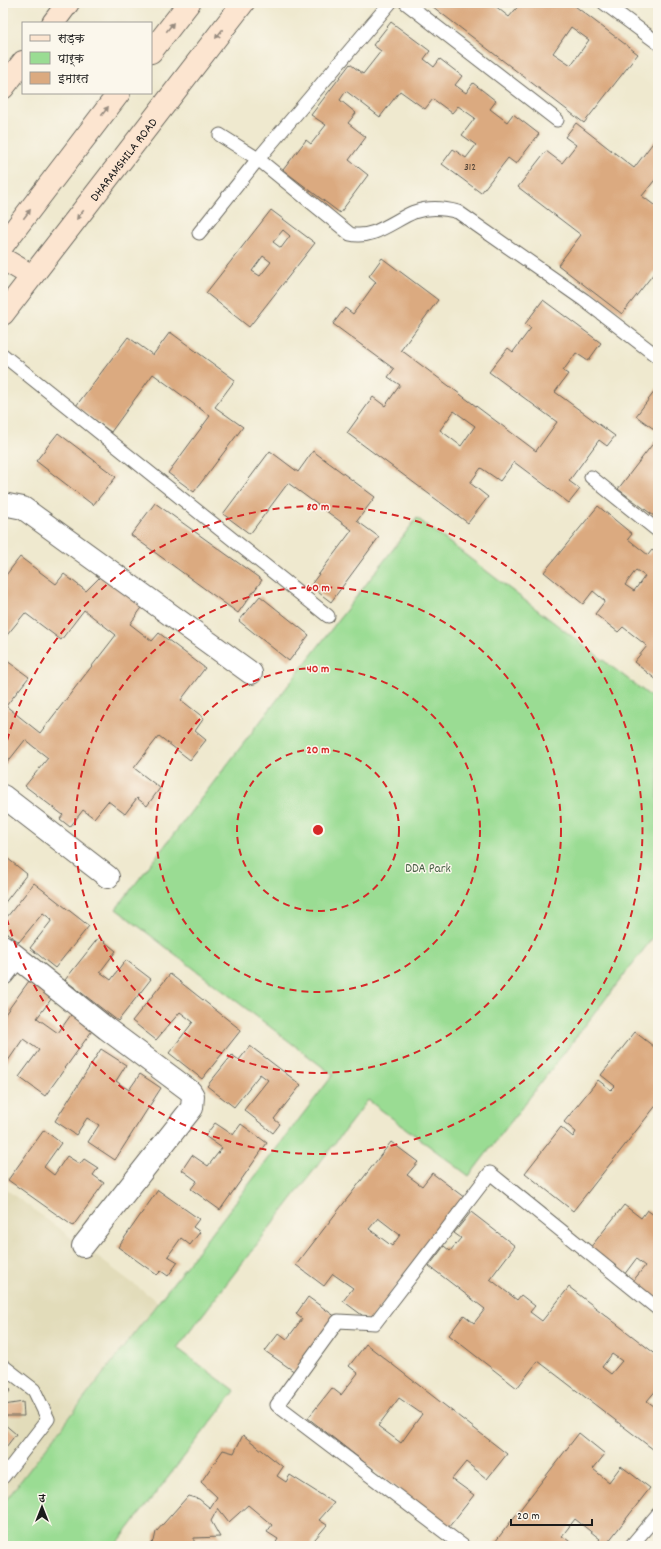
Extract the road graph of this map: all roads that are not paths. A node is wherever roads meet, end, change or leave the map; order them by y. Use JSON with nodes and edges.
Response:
{"nodes":[{"id":1,"x":68,"y":3,"type":"edge"},
{"id":2,"x":189,"y":3,"type":"edge"},
{"id":3,"x":243,"y":3,"type":"edge"},
{"id":4,"x":390,"y":3,"type":"edge"},
{"id":5,"x":406,"y":3,"type":"edge"},
{"id":6,"x":604,"y":3,"type":"edge"},
{"id":7,"x":54,"y":22,"type":"edge"},
{"id":8,"x":658,"y":44,"type":"edge"},
{"id":9,"x":152,"y":51,"type":"edge"},
{"id":10,"x":22,"y":63,"type":"edge"},
{"id":11,"x":3,"y":88,"type":"edge"},
{"id":12,"x":118,"y":94,"type":"edge"},
{"id":13,"x":557,"y":120,"type":"dead end"},
{"id":14,"x":220,"y":136,"type":"dead end"},
{"id":15,"x":258,"y":159,"type":"junction"},
{"id":16,"x":199,"y":233,"type":"dead end"},
{"id":17,"x":3,"y":245,"type":"edge"},
{"id":18,"x":3,"y":258,"type":"edge"},
{"id":19,"x":32,"y":276,"type":"junction"},
{"id":20,"x":3,"y":314,"type":"edge"},
{"id":21,"x":3,"y":354,"type":"edge"},
{"id":22,"x":658,"y":357,"type":"edge"},
{"id":23,"x":591,"y":477,"type":"dead end"},
{"id":24,"x":3,"y":504,"type":"edge"},
{"id":25,"x":658,"y":531,"type":"edge"},
{"id":26,"x":328,"y":616,"type":"dead end"},
{"id":27,"x":251,"y":673,"type":"dead end"},
{"id":28,"x":3,"y":796,"type":"edge"},
{"id":29,"x":108,"y":877,"type":"dead end"},
{"id":30,"x":7,"y":959,"type":"edge"},
{"id":31,"x":83,"y":1246,"type":"dead end"},
{"id":32,"x":658,"y":1309,"type":"edge"},
{"id":33,"x":3,"y":1366,"type":"edge"},
{"id":34,"x":3,"y":1477,"type":"edge"},
{"id":35,"x":658,"y":1514,"type":"edge"},
{"id":36,"x":463,"y":1546,"type":"edge"},
{"id":37,"x":631,"y":1546,"type":"edge"}],
"edges":[{"from":1,"to":7,"type":"street"},
{"from":9,"to":2,"type":"street","one_way":true},
{"from":3,"to":19,"type":"street","name":"DHARAMSHILA ROAD","one_way":true},
{"from":4,"to":15,"type":"lane"},
{"from":5,"to":13,"type":"lane"},
{"from":6,"to":8,"type":"lane"},
{"from":10,"to":11,"type":"street"},
{"from":17,"to":12,"type":"street","one_way":true},
{"from":14,"to":15,"type":"lane"},
{"from":15,"to":16,"type":"lane"},
{"from":15,"to":22,"type":"lane"},
{"from":18,"to":19,"type":"street"},
{"from":19,"to":20,"type":"street","name":"DHARAMSHILA ROAD"},
{"from":21,"to":26,"type":"lane"},
{"from":23,"to":25,"type":"lane"},
{"from":24,"to":27,"type":"street"},
{"from":28,"to":29,"type":"street"},
{"from":30,"to":31,"type":"street"},
{"from":32,"to":36,"type":"lane"},
{"from":33,"to":34,"type":"lane"},
{"from":35,"to":37,"type":"lane"}]}
